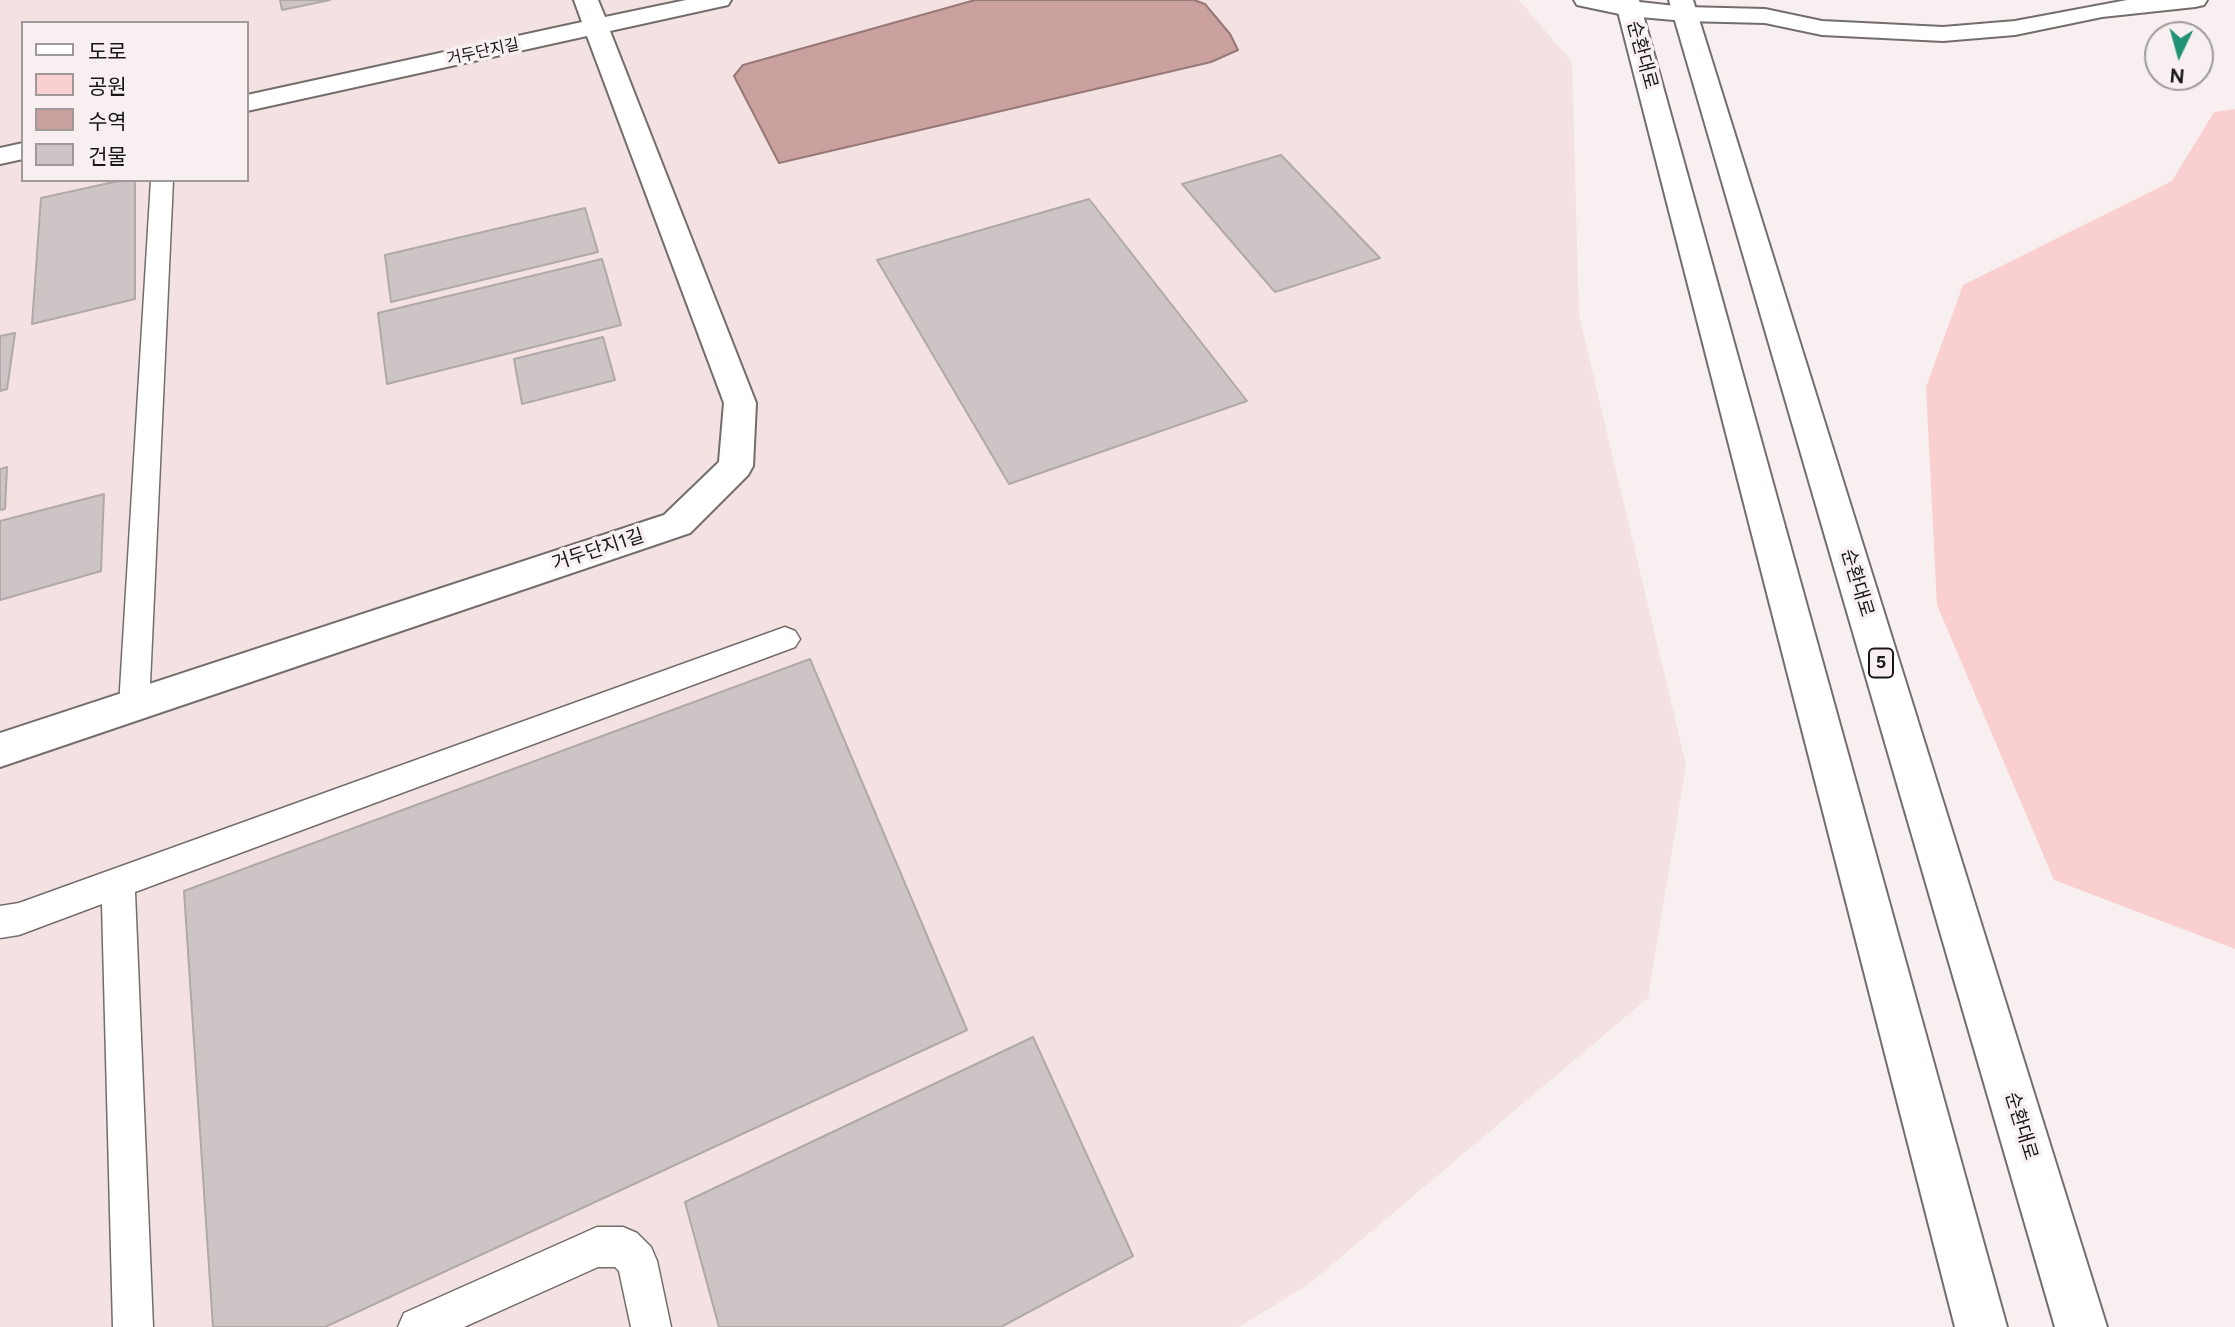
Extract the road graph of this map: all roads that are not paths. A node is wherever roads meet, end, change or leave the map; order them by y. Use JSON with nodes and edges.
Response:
{"nodes":[{"id":1,"x":719,"y":0,"type":"edge"},
{"id":2,"x":1586,"y":0,"type":"edge"},
{"id":3,"x":2195,"y":0,"type":"edge"},
{"id":4,"x":1628,"y":4,"type":"edge"},
{"id":5,"x":1683,"y":7,"type":"edge"},
{"id":6,"x":592,"y":13,"type":"edge"},
{"id":7,"x":248,"y":103,"type":"edge"},
{"id":8,"x":21,"y":151,"type":"edge"},
{"id":9,"x":0,"y":156,"type":"edge"},
{"id":10,"x":162,"y":182,"type":"edge"},
{"id":11,"x":785,"y":639,"type":"dead end"},
{"id":12,"x":134,"y":706,"type":"junction"},
{"id":13,"x":0,"y":750,"type":"edge"},
{"id":14,"x":118,"y":884,"type":"junction"},
{"id":15,"x":0,"y":922,"type":"edge"},
{"id":16,"x":133,"y":1327,"type":"edge"},
{"id":17,"x":418,"y":1327,"type":"edge"},
{"id":18,"x":651,"y":1327,"type":"edge"},
{"id":19,"x":1981,"y":1327,"type":"edge"},
{"id":20,"x":2081,"y":1327,"type":"edge"}],
"edges":[{"from":1,"to":6,"type":"main road","name":"거두단지길"},
{"from":2,"to":4,"type":"main road"},
{"from":3,"to":5,"type":"main road"},
{"from":4,"to":5,"type":"main road"},
{"from":4,"to":19,"type":"main road","name":"순환대로"},
{"from":5,"to":20,"type":"main road","name":"순환대로","number":"5"},
{"from":6,"to":7,"type":"main road","name":"거두단지길"},
{"from":6,"to":12,"type":"main road","name":"거두단지1길"},
{"from":8,"to":9,"type":"main road"},
{"from":10,"to":12,"type":"lane"},
{"from":11,"to":14,"type":"lane"},
{"from":12,"to":13,"type":"main road","name":"거두단지1길"},
{"from":14,"to":15,"type":"lane"},
{"from":14,"to":16,"type":"lane"},
{"from":17,"to":18,"type":"lane"}]}
